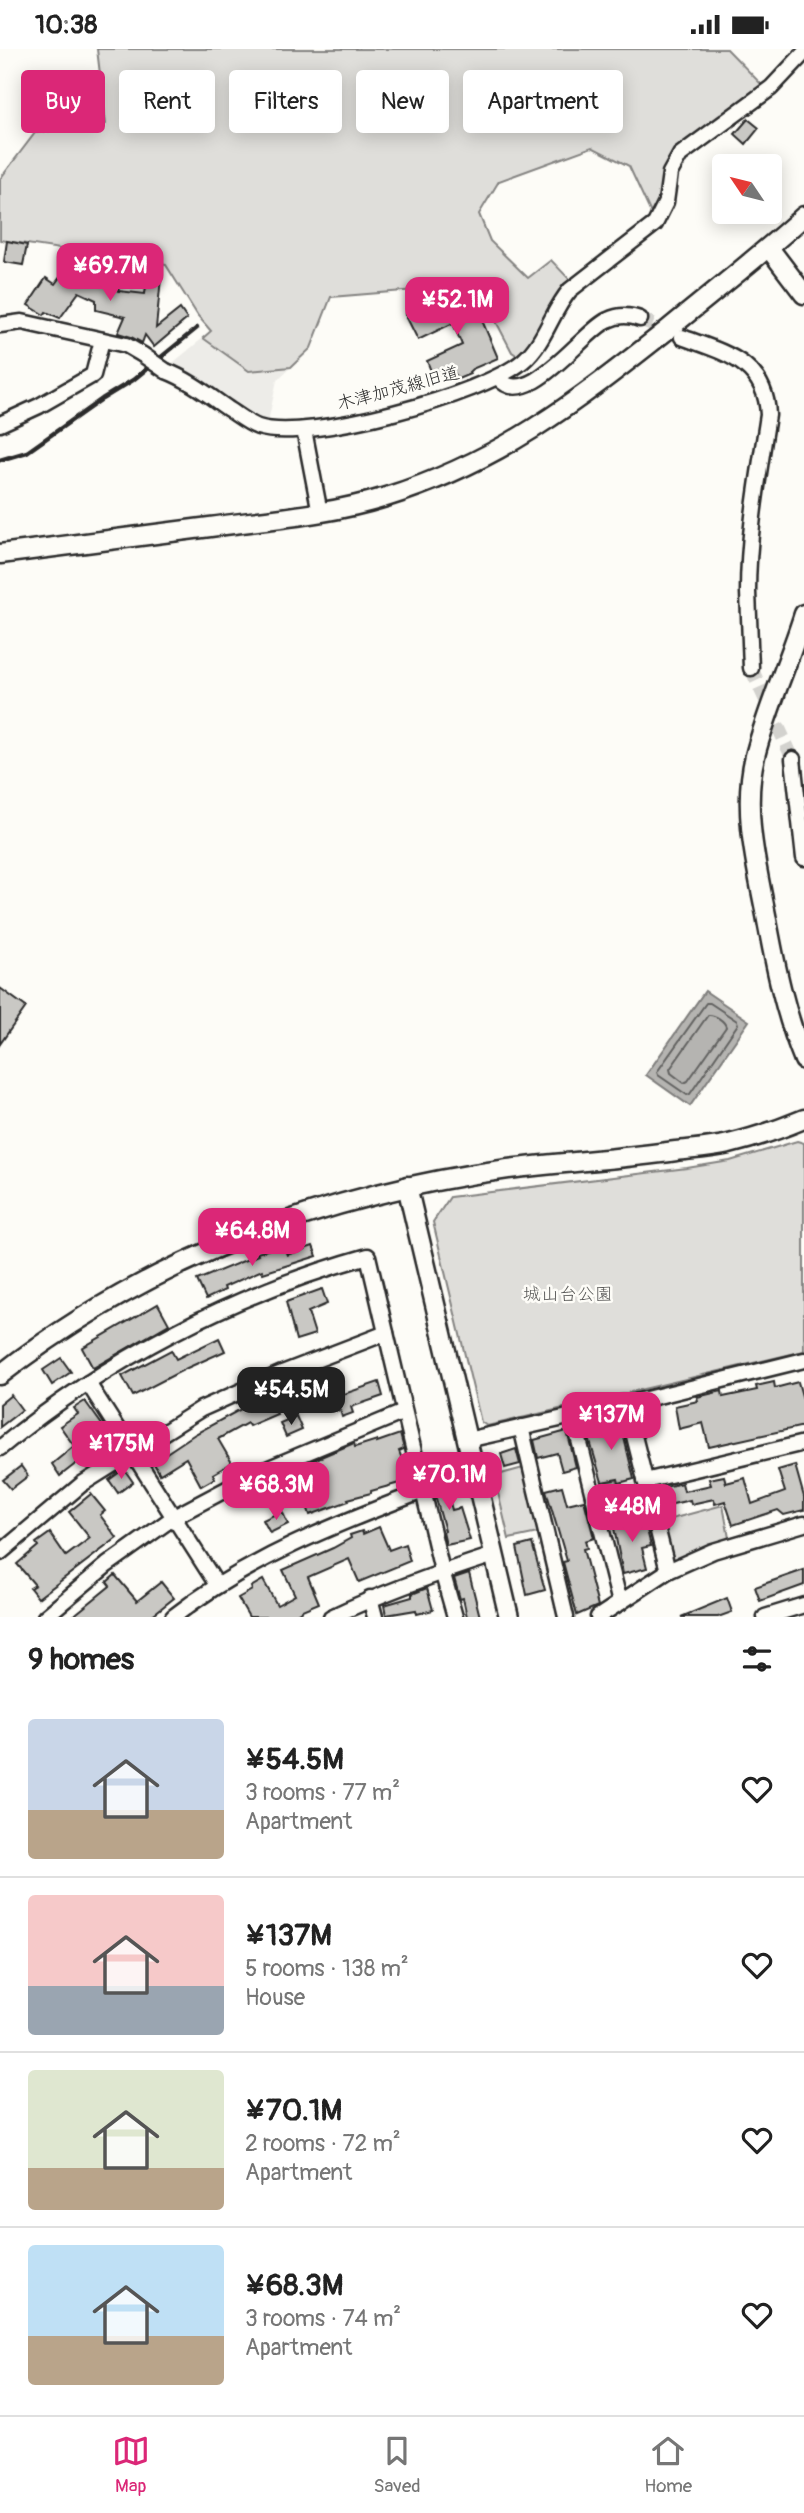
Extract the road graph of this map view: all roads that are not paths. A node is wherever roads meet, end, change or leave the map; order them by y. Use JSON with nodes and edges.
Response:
{"nodes":[{"id":1,"x":804,"y":53,"type":"edge"},
{"id":2,"x":804,"y":216,"type":"edge"},
{"id":3,"x":769,"y":248,"type":"junction"},
{"id":4,"x":804,"y":294,"type":"edge"},
{"id":5,"x":640,"y":319,"type":"tunnel mouth"},
{"id":6,"x":0,"y":325,"type":"edge"},
{"id":7,"x":682,"y":337,"type":"tunnel mouth"},
{"id":8,"x":102,"y":341,"type":"junction"},
{"id":9,"x":498,"y":377,"type":"junction"},
{"id":10,"x":0,"y":424,"type":"edge"},
{"id":11,"x":304,"y":431,"type":"junction"},
{"id":12,"x":320,"y":513,"type":"junction"},
{"id":13,"x":0,"y":554,"type":"edge"},
{"id":14,"x":804,"y":614,"type":"edge"},
{"id":15,"x":751,"y":668,"type":"tunnel mouth"},
{"id":16,"x":797,"y":765,"type":"tunnel mouth"},
{"id":17,"x":804,"y":858,"type":"edge"},
{"id":18,"x":804,"y":1060,"type":"edge"},
{"id":19,"x":804,"y":1119,"type":"edge"},
{"id":20,"x":407,"y":1186,"type":"junction"},
{"id":21,"x":386,"y":1333,"type":"junction"},
{"id":22,"x":804,"y":1360,"type":"edge"},
{"id":23,"x":0,"y":1375,"type":"edge"},
{"id":24,"x":88,"y":1383,"type":"junction"},
{"id":25,"x":626,"y":1404,"type":"junction"},
{"id":26,"x":404,"y":1412,"type":"junction"},
{"id":27,"x":573,"y":1416,"type":"junction"},
{"id":28,"x":521,"y":1427,"type":"junction"},
{"id":29,"x":467,"y":1440,"type":"junction"},
{"id":30,"x":804,"y":1444,"type":"edge"},
{"id":31,"x":0,"y":1448,"type":"edge"},
{"id":32,"x":131,"y":1451,"type":"junction"},
{"id":33,"x":645,"y":1481,"type":"junction"},
{"id":34,"x":423,"y":1491,"type":"junction"},
{"id":35,"x":174,"y":1517,"type":"junction"},
{"id":36,"x":804,"y":1524,"type":"edge"},
{"id":37,"x":0,"y":1553,"type":"edge"},
{"id":38,"x":494,"y":1555,"type":"junction"},
{"id":39,"x":442,"y":1571,"type":"junction"},
{"id":40,"x":668,"y":1571,"type":"junction"},
{"id":41,"x":217,"y":1585,"type":"junction"},
{"id":42,"x":370,"y":1598,"type":"junction"},
{"id":43,"x":620,"y":1603,"type":"junction"},
{"id":44,"x":804,"y":1605,"type":"edge"},
{"id":45,"x":182,"y":1614,"type":"edge"},
{"id":46,"x":45,"y":1617,"type":"edge"},
{"id":47,"x":331,"y":1617,"type":"edge"},
{"id":48,"x":375,"y":1617,"type":"edge"},
{"id":49,"x":455,"y":1617,"type":"edge"},
{"id":50,"x":509,"y":1617,"type":"edge"},
{"id":51,"x":566,"y":1617,"type":"edge"},
{"id":52,"x":598,"y":1617,"type":"edge"},
{"id":53,"x":765,"y":1617,"type":"edge"}],
"edges":[{"from":1,"to":9,"type":"street","name":"木津加茂線旧道"},
{"from":2,"to":3,"type":"street"},
{"from":3,"to":4,"type":"street"},
{"from":3,"to":12,"type":"street"},
{"from":5,"to":9,"type":"street"},
{"from":6,"to":8,"type":"street","name":"木津加茂線旧道"},
{"from":7,"to":15,"type":"street"},
{"from":8,"to":10,"type":"street"},
{"from":8,"to":11,"type":"street","name":"木津加茂線旧道","bridge":true},
{"from":9,"to":11,"type":"street","name":"木津加茂線旧道"},
{"from":11,"to":12,"type":"street"},
{"from":12,"to":13,"type":"street"},
{"from":14,"to":18,"type":"street"},
{"from":16,"to":17,"type":"street"},
{"from":19,"to":20,"type":"street"},
{"from":20,"to":23,"type":"street"},
{"from":20,"to":29,"type":"street"},
{"from":21,"to":24,"type":"street"},
{"from":21,"to":26,"type":"street"},
{"from":21,"to":32,"type":"street"},
{"from":22,"to":25,"type":"street"},
{"from":24,"to":31,"type":"street"},
{"from":24,"to":32,"type":"street"},
{"from":25,"to":27,"type":"street"},
{"from":25,"to":33,"type":"street"},
{"from":26,"to":34,"type":"street"},
{"from":26,"to":35,"type":"street"},
{"from":27,"to":28,"type":"street"},
{"from":27,"to":43,"type":"street"},
{"from":28,"to":29,"type":"street"},
{"from":28,"to":51,"type":"street"},
{"from":29,"to":38,"type":"street"},
{"from":30,"to":33,"type":"street"},
{"from":32,"to":35,"type":"street"},
{"from":32,"to":37,"type":"street"},
{"from":33,"to":40,"type":"street"},
{"from":34,"to":39,"type":"street"},
{"from":34,"to":41,"type":"street"},
{"from":35,"to":41,"type":"street"},
{"from":35,"to":46,"type":"street"},
{"from":36,"to":40,"type":"street"},
{"from":38,"to":39,"type":"street"},
{"from":38,"to":50,"type":"street"},
{"from":39,"to":42,"type":"street"},
{"from":39,"to":49,"type":"street"},
{"from":40,"to":43,"type":"street"},
{"from":41,"to":45,"type":"street"},
{"from":42,"to":47,"type":"street"},
{"from":42,"to":48,"type":"street"},
{"from":43,"to":52,"type":"street"},
{"from":44,"to":53,"type":"street"}]}
